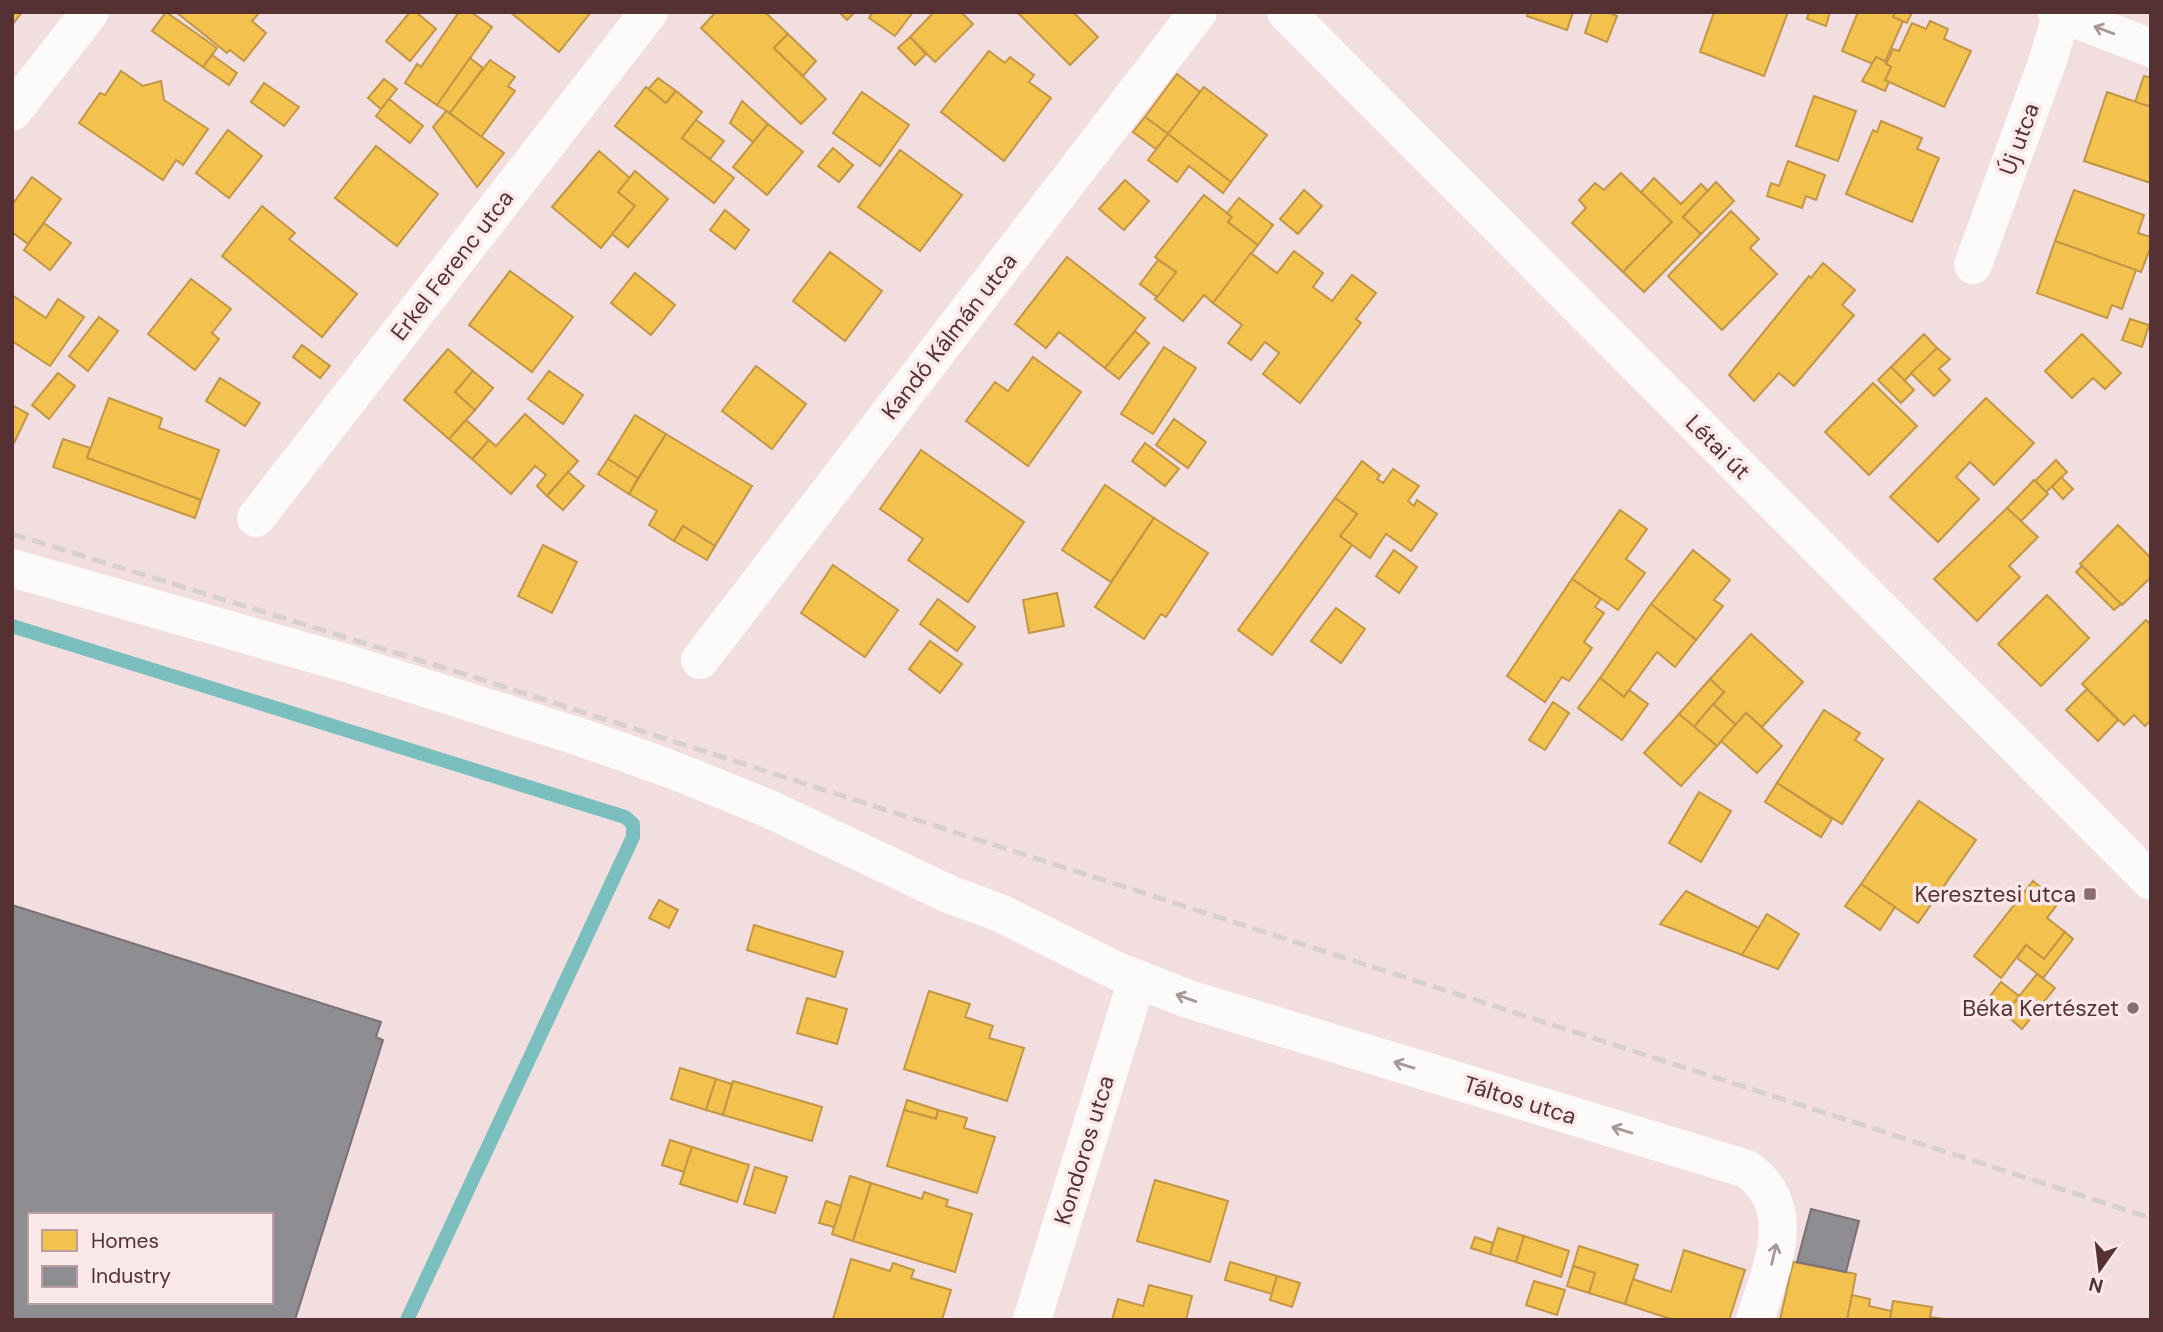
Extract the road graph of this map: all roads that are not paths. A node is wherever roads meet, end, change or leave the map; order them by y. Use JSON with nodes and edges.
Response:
{"nodes":[{"id":1,"x":90,"y":12,"type":"edge"},
{"id":2,"x":649,"y":12,"type":"edge"},
{"id":3,"x":1198,"y":12,"type":"edge"},
{"id":4,"x":2060,"y":13,"type":"edge"},
{"id":5,"x":1300,"y":18,"type":"edge"},
{"id":6,"x":2151,"y":48,"type":"edge"},
{"id":7,"x":12,"y":112,"type":"edge"},
{"id":8,"x":1973,"y":265,"type":"dead end"},
{"id":9,"x":256,"y":518,"type":"dead end"},
{"id":10,"x":12,"y":568,"type":"edge"},
{"id":11,"x":700,"y":660,"type":"dead end"},
{"id":12,"x":2151,"y":881,"type":"edge"},
{"id":13,"x":1137,"y":980,"type":"junction"},
{"id":14,"x":1032,"y":1320,"type":"edge"},
{"id":15,"x":1755,"y":1320,"type":"edge"}],
"edges":[{"from":1,"to":7,"type":"street"},
{"from":2,"to":9,"type":"street","name":"Erkel Ferenc utca"},
{"from":3,"to":11,"type":"street","name":"Kandó Kálmán utca"},
{"from":6,"to":4,"type":"street","one_way":true},
{"from":4,"to":8,"type":"street","name":"Új utca"},
{"from":5,"to":12,"type":"street","name":"Létai út"},
{"from":10,"to":13,"type":"street","name":"Táltos utca"},
{"from":13,"to":14,"type":"street","name":"Kondoros utca"},
{"from":15,"to":13,"type":"street","name":"Táltos utca","one_way":true}]}
